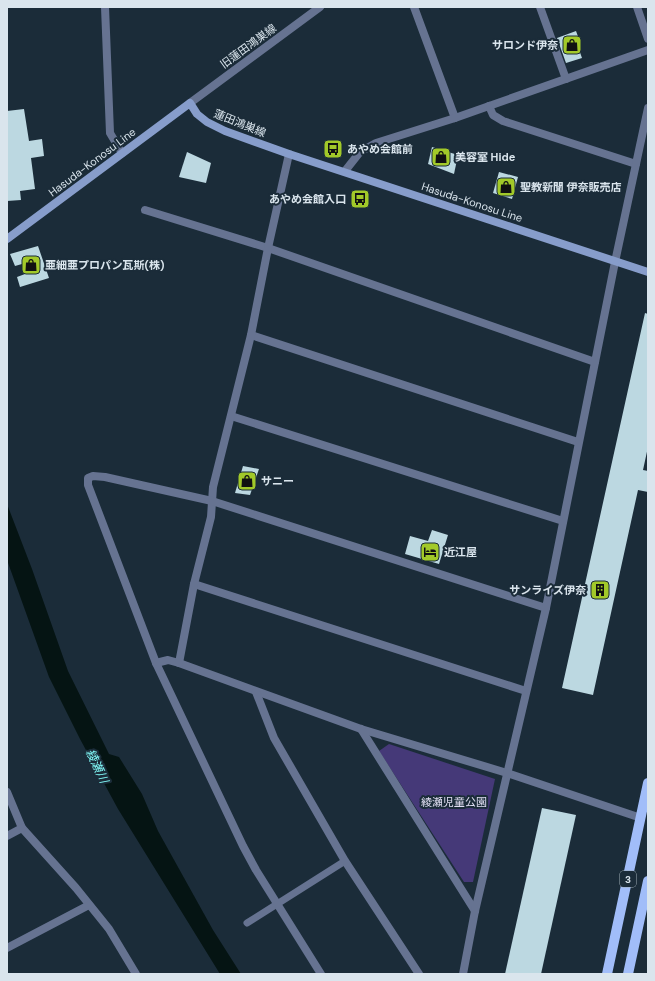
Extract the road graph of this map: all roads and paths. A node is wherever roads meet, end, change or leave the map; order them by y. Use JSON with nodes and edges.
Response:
{"nodes":[{"id":1,"x":105,"y":7,"type":"edge"},
{"id":2,"x":320,"y":7,"type":"edge"},
{"id":3,"x":414,"y":7,"type":"edge"},
{"id":4,"x":540,"y":7,"type":"edge"},
{"id":5,"x":637,"y":7,"type":"edge"},
{"id":6,"x":648,"y":39,"type":"edge"},
{"id":7,"x":648,"y":50,"type":"edge"},
{"id":8,"x":566,"y":79,"type":"junction"},
{"id":9,"x":190,"y":103,"type":"junction"},
{"id":10,"x":489,"y":106,"type":"junction"},
{"id":11,"x":648,"y":108,"type":"edge"},
{"id":12,"x":455,"y":118,"type":"junction"},
{"id":13,"x":122,"y":153,"type":"junction"},
{"id":14,"x":289,"y":154,"type":"junction"},
{"id":15,"x":636,"y":164,"type":"junction"},
{"id":16,"x":345,"y":171,"type":"junction"},
{"id":17,"x":145,"y":210,"type":"dead end"},
{"id":18,"x":7,"y":239,"type":"edge"},
{"id":19,"x":268,"y":248,"type":"junction"},
{"id":20,"x":615,"y":262,"type":"junction"},
{"id":21,"x":648,"y":272,"type":"edge"},
{"id":22,"x":251,"y":335,"type":"junction"},
{"id":23,"x":595,"y":362,"type":"junction"},
{"id":24,"x":231,"y":416,"type":"junction"},
{"id":25,"x":578,"y":442,"type":"junction"},
{"id":26,"x":212,"y":501,"type":"junction"},
{"id":27,"x":563,"y":521,"type":"junction"},
{"id":28,"x":194,"y":584,"type":"junction"},
{"id":29,"x":546,"y":608,"type":"junction"},
{"id":30,"x":156,"y":663,"type":"junction"},
{"id":31,"x":179,"y":663,"type":"junction"},
{"id":32,"x":526,"y":691,"type":"junction"},
{"id":33,"x":256,"y":692,"type":"junction"},
{"id":34,"x":361,"y":729,"type":"junction"},
{"id":35,"x":507,"y":773,"type":"junction"},
{"id":36,"x":648,"y":783,"type":"edge"},
{"id":37,"x":7,"y":792,"type":"edge"},
{"id":38,"x":641,"y":818,"type":"junction"},
{"id":39,"x":22,"y":828,"type":"junction"},
{"id":40,"x":7,"y":836,"type":"edge"},
{"id":41,"x":345,"y":861,"type":"junction"},
{"id":42,"x":648,"y":881,"type":"edge"},
{"id":43,"x":277,"y":904,"type":"junction"},
{"id":44,"x":89,"y":905,"type":"junction"},
{"id":45,"x":475,"y":911,"type":"junction"},
{"id":46,"x":248,"y":924,"type":"dead end"},
{"id":47,"x":7,"y":948,"type":"edge"},
{"id":48,"x":136,"y":974,"type":"edge"},
{"id":49,"x":321,"y":974,"type":"edge"},
{"id":50,"x":419,"y":974,"type":"edge"},
{"id":51,"x":463,"y":974,"type":"edge"},
{"id":52,"x":607,"y":974,"type":"edge"},
{"id":53,"x":628,"y":974,"type":"edge"}],
"edges":[{"from":1,"to":13,"type":"street"},
{"from":2,"to":9,"type":"street","name":"旧蓮田鴻巣線"},
{"from":3,"to":12,"type":"street"},
{"from":4,"to":8,"type":"street"},
{"from":5,"to":6,"type":"street"},
{"from":7,"to":8,"type":"street"},
{"from":8,"to":10,"type":"street"},
{"from":9,"to":13,"type":"main road","name":"Hasuda-Konosu Line"},
{"from":9,"to":14,"type":"main road","name":"蓮田鴻巣線"},
{"from":10,"to":12,"type":"street"},
{"from":10,"to":15,"type":"street"},
{"from":11,"to":15,"type":"street"},
{"from":12,"to":16,"type":"street"},
{"from":13,"to":18,"type":"main road","name":"Hasuda-Konosu Line"},
{"from":14,"to":16,"type":"main road","name":"Hasuda-Konosu Line"},
{"from":14,"to":19,"type":"street"},
{"from":15,"to":20,"type":"street"},
{"from":16,"to":20,"type":"main road","name":"Hasuda-Konosu Line"},
{"from":17,"to":19,"type":"street"},
{"from":19,"to":22,"type":"street"},
{"from":19,"to":23,"type":"street"},
{"from":20,"to":21,"type":"main road","name":"Hasuda-Konosu Line"},
{"from":20,"to":23,"type":"street"},
{"from":22,"to":24,"type":"street"},
{"from":22,"to":25,"type":"street"},
{"from":23,"to":25,"type":"street"},
{"from":24,"to":26,"type":"street"},
{"from":24,"to":27,"type":"street"},
{"from":25,"to":27,"type":"street"},
{"from":26,"to":28,"type":"street"},
{"from":26,"to":29,"type":"street"},
{"from":26,"to":30,"type":"street"},
{"from":27,"to":29,"type":"street"},
{"from":28,"to":31,"type":"street"},
{"from":28,"to":32,"type":"street"},
{"from":29,"to":32,"type":"street"},
{"from":30,"to":31,"type":"street"},
{"from":30,"to":43,"type":"street"},
{"from":31,"to":33,"type":"street"},
{"from":32,"to":35,"type":"street"},
{"from":33,"to":34,"type":"street"},
{"from":33,"to":41,"type":"street"},
{"from":34,"to":35,"type":"street"},
{"from":34,"to":45,"type":"street"},
{"from":35,"to":38,"type":"street"},
{"from":35,"to":45,"type":"street"},
{"from":36,"to":38,"type":"main road","number":"3"},
{"from":37,"to":39,"type":"street"},
{"from":38,"to":52,"type":"main road","number":"3"},
{"from":39,"to":40,"type":"street"},
{"from":39,"to":44,"type":"street"},
{"from":41,"to":43,"type":"lane"},
{"from":41,"to":50,"type":"street"},
{"from":42,"to":53,"type":"main road","number":"3"},
{"from":43,"to":46,"type":"lane"},
{"from":43,"to":49,"type":"street"},
{"from":44,"to":47,"type":"street"},
{"from":44,"to":48,"type":"street"},
{"from":45,"to":51,"type":"street"}]}
